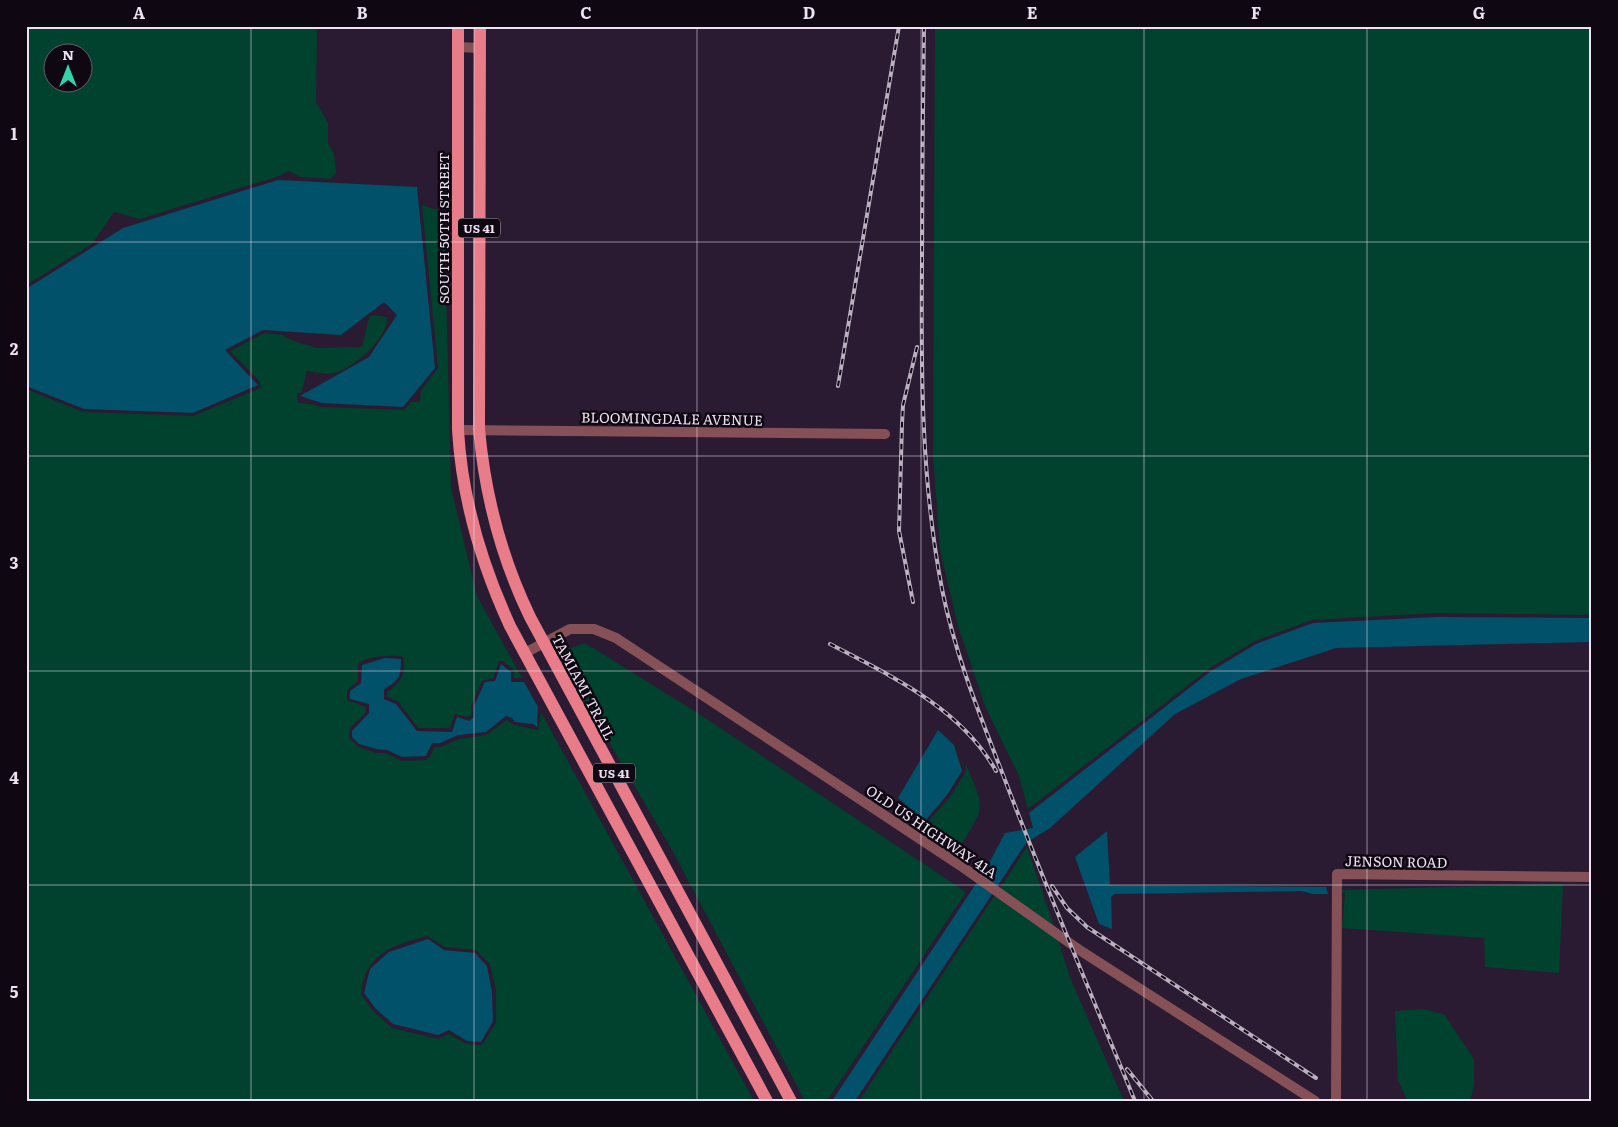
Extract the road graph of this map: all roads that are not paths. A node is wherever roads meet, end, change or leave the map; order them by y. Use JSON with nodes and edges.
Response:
{"nodes":[{"id":1,"x":458,"y":26,"type":"edge"},
{"id":2,"x":480,"y":26,"type":"edge"},
{"id":3,"x":458,"y":47,"type":"junction"},
{"id":4,"x":480,"y":48,"type":"junction"},
{"id":5,"x":479,"y":429,"type":"junction"},
{"id":6,"x":458,"y":430,"type":"junction"},
{"id":7,"x":885,"y":434,"type":"dead end"},
{"id":8,"x":544,"y":643,"type":"junction"},
{"id":9,"x":525,"y":653,"type":"junction"},
{"id":10,"x":1592,"y":878,"type":"edge"},
{"id":11,"x":767,"y":1101,"type":"edge"},
{"id":12,"x":791,"y":1101,"type":"edge"},
{"id":13,"x":1315,"y":1101,"type":"edge"},
{"id":14,"x":1336,"y":1101,"type":"edge"}],
"edges":[{"from":1,"to":3,"type":"main road","name":"SOUTH 50TH STREET","number":"US 41"},
{"from":2,"to":4,"type":"main road","number":"US 41"},
{"from":3,"to":4,"type":"street"},
{"from":3,"to":6,"type":"main road","name":"SOUTH 50TH STREET","number":"US 41"},
{"from":4,"to":5,"type":"main road","number":"US 41"},
{"from":5,"to":6,"type":"street","name":"BLOOMINGDALE AVENUE"},
{"from":5,"to":7,"type":"street","name":"BLOOMINGDALE AVENUE"},
{"from":5,"to":8,"type":"main road","name":"TAMIAMI TRAIL","number":"US 41"},
{"from":6,"to":9,"type":"main road","number":"US 41"},
{"from":8,"to":9,"type":"street","name":"OLD US HIGHWAY 41A"},
{"from":8,"to":12,"type":"main road","name":"TAMIAMI TRAIL","number":"US 41"},
{"from":8,"to":13,"type":"street","name":"OLD US HIGHWAY 41A"},
{"from":9,"to":11,"type":"main road","number":"US 41"},
{"from":10,"to":14,"type":"street","name":"JENSON ROAD"}]}
